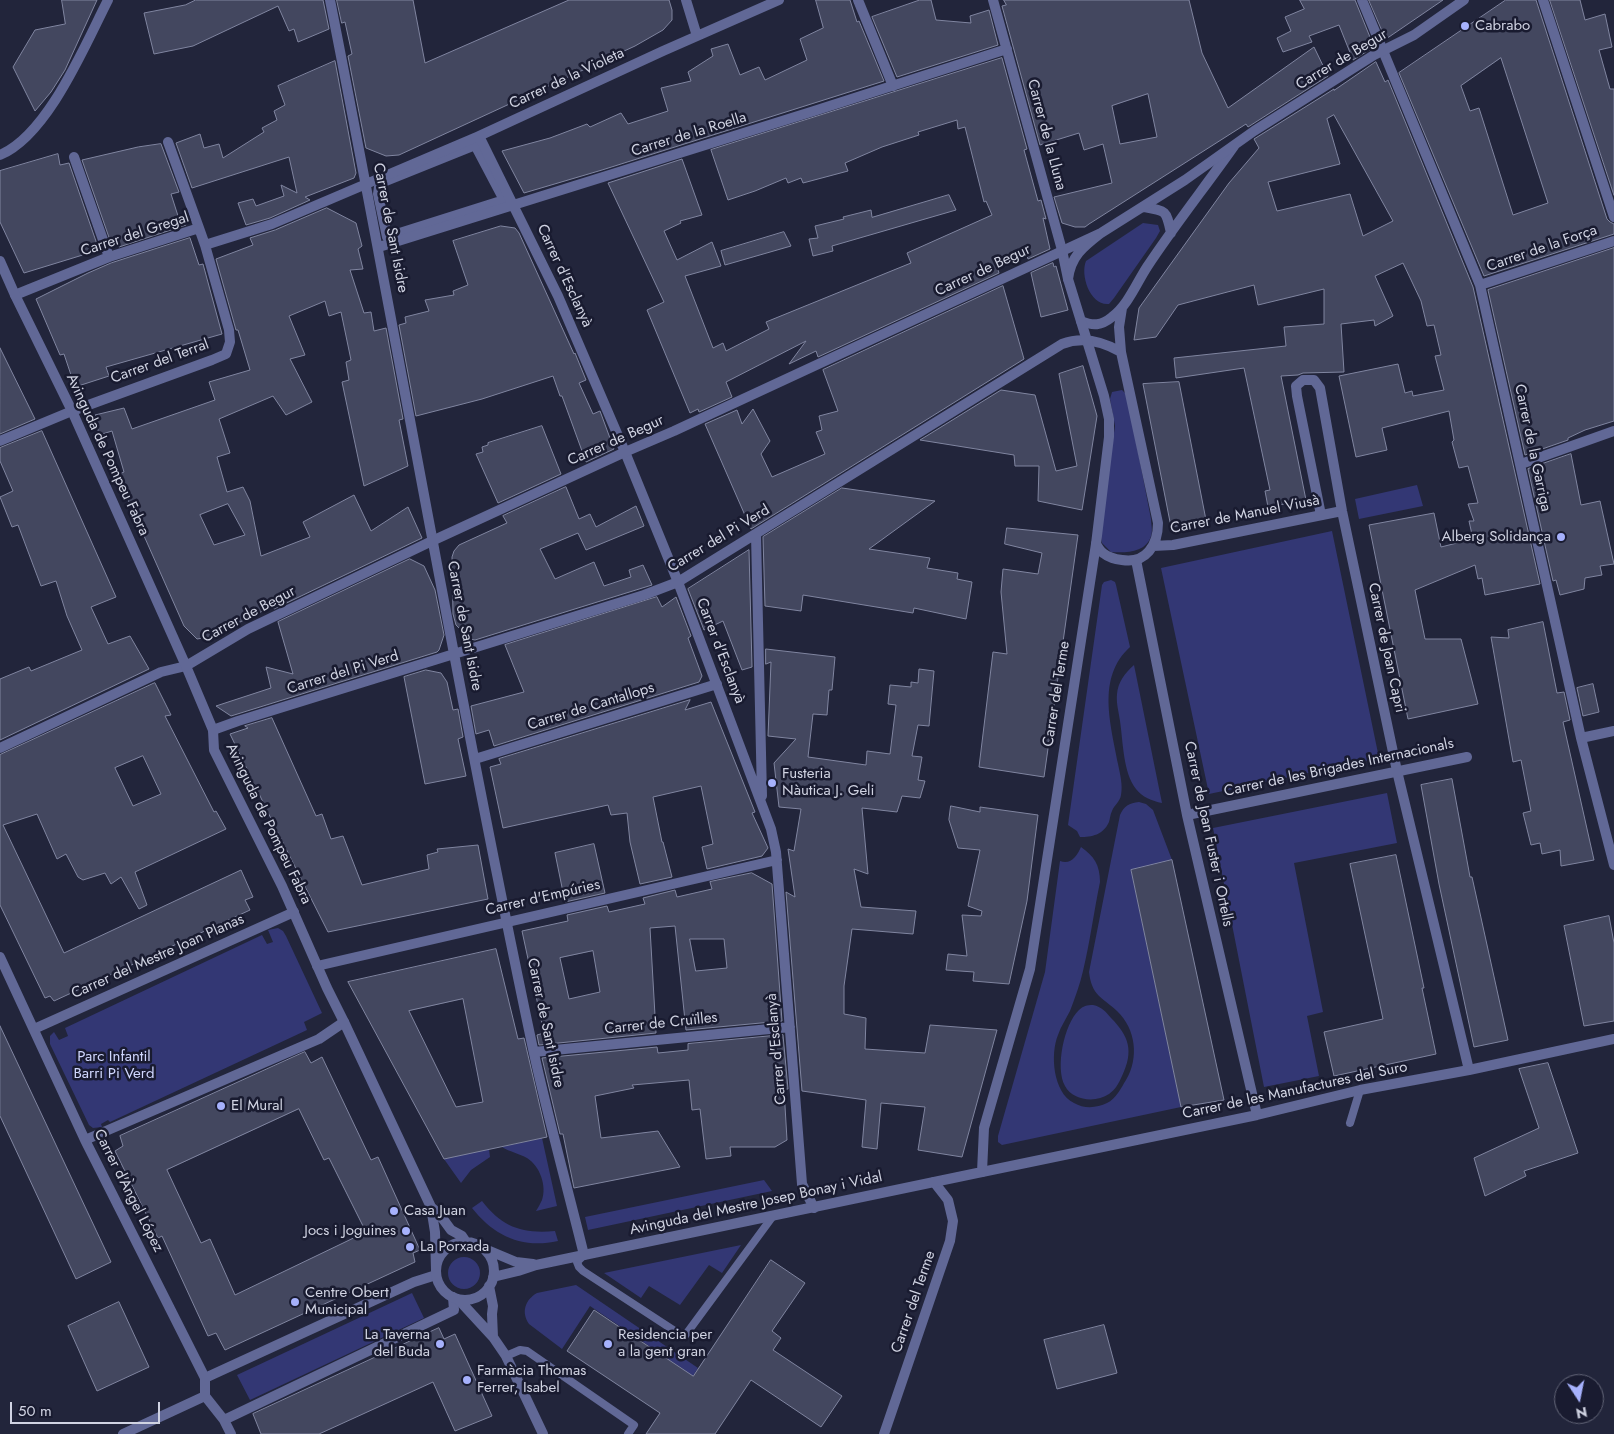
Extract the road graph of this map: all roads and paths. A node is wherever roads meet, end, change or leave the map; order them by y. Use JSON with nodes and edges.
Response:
{"nodes":[{"id":1,"x":108,"y":0,"type":"edge"},
{"id":2,"x":330,"y":0,"type":"edge"},
{"id":3,"x":686,"y":0,"type":"edge"},
{"id":4,"x":779,"y":0,"type":"edge"},
{"id":5,"x":858,"y":0,"type":"edge"},
{"id":6,"x":993,"y":0,"type":"edge"},
{"id":7,"x":1362,"y":0,"type":"edge"},
{"id":8,"x":1464,"y":0,"type":"edge"},
{"id":9,"x":1543,"y":0,"type":"edge"},
{"id":10,"x":696,"y":36,"type":"junction"},
{"id":11,"x":1007,"y":49,"type":"junction"},
{"id":12,"x":1383,"y":50,"type":"junction"},
{"id":13,"x":893,"y":86,"type":"junction"},
{"id":14,"x":479,"y":136,"type":"junction"},
{"id":15,"x":168,"y":142,"type":"dead end"},
{"id":16,"x":1235,"y":145,"type":"junction"},
{"id":17,"x":0,"y":155,"type":"edge"},
{"id":18,"x":74,"y":157,"type":"dead end"},
{"id":19,"x":366,"y":184,"type":"junction"},
{"id":20,"x":514,"y":206,"type":"junction"},
{"id":21,"x":1144,"y":207,"type":"junction"},
{"id":22,"x":1614,"y":217,"type":"edge"},
{"id":23,"x":199,"y":228,"type":"junction"},
{"id":24,"x":1101,"y":233,"type":"junction"},
{"id":25,"x":1171,"y":233,"type":"junction"},
{"id":26,"x":386,"y":237,"type":"joint"},
{"id":27,"x":1614,"y":240,"type":"edge"},
{"id":28,"x":204,"y":245,"type":"junction"},
{"id":29,"x":379,"y":248,"type":"junction"},
{"id":30,"x":1062,"y":250,"type":"junction"},
{"id":31,"x":109,"y":258,"type":"junction"},
{"id":32,"x":0,"y":261,"type":"edge"},
{"id":33,"x":1068,"y":279,"type":"junction"},
{"id":34,"x":1480,"y":285,"type":"junction"},
{"id":35,"x":15,"y":295,"type":"junction"},
{"id":36,"x":1122,"y":308,"type":"junction"},
{"id":37,"x":1081,"y":321,"type":"junction"},
{"id":38,"x":1086,"y":339,"type":"junction"},
{"id":39,"x":1120,"y":352,"type":"junction"},
{"id":40,"x":72,"y":411,"type":"junction"},
{"id":41,"x":1614,"y":431,"type":"edge"},
{"id":42,"x":0,"y":442,"type":"edge"},
{"id":43,"x":625,"y":452,"type":"junction"},
{"id":44,"x":1520,"y":464,"type":"junction"},
{"id":45,"x":1342,"y":511,"type":"junction"},
{"id":46,"x":1321,"y":515,"type":"junction"},
{"id":47,"x":756,"y":535,"type":"junction"},
{"id":48,"x":432,"y":541,"type":"junction"},
{"id":49,"x":1096,"y":544,"type":"junction"},
{"id":50,"x":1153,"y":546,"type":"junction"},
{"id":51,"x":1136,"y":560,"type":"junction"},
{"id":52,"x":678,"y":582,"type":"junction"},
{"id":53,"x":454,"y":654,"type":"junction"},
{"id":54,"x":186,"y":666,"type":"junction"},
{"id":55,"x":717,"y":684,"type":"junction"},
{"id":56,"x":213,"y":730,"type":"junction"},
{"id":57,"x":1614,"y":730,"type":"edge"},
{"id":58,"x":1581,"y":738,"type":"junction"},
{"id":59,"x":0,"y":748,"type":"edge"},
{"id":60,"x":1467,"y":757,"type":"dead end"},
{"id":61,"x":475,"y":759,"type":"junction"},
{"id":62,"x":1397,"y":771,"type":"junction"},
{"id":63,"x":762,"y":804,"type":"junction"},
{"id":64,"x":1187,"y":815,"type":"junction"},
{"id":65,"x":777,"y":860,"type":"junction"},
{"id":66,"x":1614,"y":865,"type":"edge"},
{"id":67,"x":294,"y":912,"type":"junction"},
{"id":68,"x":508,"y":922,"type":"junction"},
{"id":69,"x":0,"y":957,"type":"edge"},
{"id":70,"x":317,"y":966,"type":"junction"},
{"id":71,"x":4,"y":975,"type":"edge"},
{"id":72,"x":344,"y":1022,"type":"junction"},
{"id":73,"x":790,"y":1027,"type":"junction"},
{"id":74,"x":34,"y":1029,"type":"junction"},
{"id":75,"x":1614,"y":1039,"type":"edge"},
{"id":76,"x":534,"y":1052,"type":"junction"},
{"id":77,"x":1469,"y":1070,"type":"junction"},
{"id":78,"x":1360,"y":1090,"type":"junction"},
{"id":79,"x":1257,"y":1114,"type":"junction"},
{"id":80,"x":1350,"y":1123,"type":"dead end"},
{"id":81,"x":86,"y":1140,"type":"junction"},
{"id":82,"x":982,"y":1172,"type":"junction"},
{"id":83,"x":934,"y":1182,"type":"junction"},
{"id":84,"x":430,"y":1207,"type":"junction"},
{"id":85,"x":814,"y":1208,"type":"junction"},
{"id":86,"x":773,"y":1216,"type":"junction"},
{"id":87,"x":466,"y":1242,"type":"junction"},
{"id":88,"x":483,"y":1248,"type":"junction"},
{"id":89,"x":584,"y":1255,"type":"junction"},
{"id":90,"x":536,"y":1265,"type":"junction"},
{"id":91,"x":436,"y":1272,"type":"junction"},
{"id":92,"x":491,"y":1282,"type":"junction"},
{"id":93,"x":455,"y":1298,"type":"junction"},
{"id":94,"x":493,"y":1338,"type":"junction"},
{"id":95,"x":506,"y":1356,"type":"junction"},
{"id":96,"x":205,"y":1378,"type":"junction"},
{"id":97,"x":205,"y":1396,"type":"junction"},
{"id":98,"x":224,"y":1420,"type":"junction"},
{"id":99,"x":124,"y":1434,"type":"edge"},
{"id":100,"x":230,"y":1434,"type":"edge"},
{"id":101,"x":543,"y":1434,"type":"edge"},
{"id":102,"x":628,"y":1434,"type":"edge"},
{"id":103,"x":884,"y":1434,"type":"edge"}],
"edges":[{"from":1,"to":17,"type":"street"},
{"from":2,"to":19,"type":"street","name":"Carrer de Sant Isidre"},
{"from":3,"to":10,"type":"street"},
{"from":4,"to":10,"type":"street","name":"Carrer de la Violeta"},
{"from":5,"to":13,"type":"street"},
{"from":6,"to":11,"type":"street","name":"Carrer de la Lluna"},
{"from":7,"to":12,"type":"street"},
{"from":8,"to":12,"type":"street","name":"Carrer de Begur"},
{"from":9,"to":22,"type":"street"},
{"from":10,"to":14,"type":"street","name":"Carrer de la Violeta"},
{"from":11,"to":13,"type":"street","name":"Carrer de la Roella"},
{"from":11,"to":30,"type":"street","name":"Carrer de la Lluna"},
{"from":12,"to":16,"type":"street","name":"Carrer de Begur"},
{"from":12,"to":34,"type":"street","name":"Carrer de la Garriga"},
{"from":13,"to":20,"type":"street","name":"Carrer de la Roella"},
{"from":14,"to":19,"type":"street","name":"Carrer de la Violeta"},
{"from":14,"to":20,"type":"street","name":"Carrer d'Esclanyà"},
{"from":15,"to":23,"type":"street"},
{"from":16,"to":21,"type":"street","name":"Carrer de Begur"},
{"from":16,"to":25,"type":"street","name":"Carrer de Begur"},
{"from":18,"to":31,"type":"street"},
{"from":19,"to":28,"type":"street"},
{"from":19,"to":29,"type":"street","name":"Carrer de Sant Isidre"},
{"from":20,"to":29,"type":"street","name":"Carrer de la Roella"},
{"from":20,"to":43,"type":"street","name":"Carrer d'Esclanyà"},
{"from":21,"to":24,"type":"street","name":"Carrer de Begur"},
{"from":21,"to":25,"type":"street"},
{"from":23,"to":28,"type":"street","name":"Carrer del Gregal"},
{"from":23,"to":31,"type":"street","name":"Carrer del Gregal"},
{"from":24,"to":30,"type":"street","name":"Carrer de Begur"},
{"from":24,"to":33,"type":"street"},
{"from":25,"to":36,"type":"street","name":"Carrer de Begur"},
{"from":26,"to":26,"type":"street"},
{"from":27,"to":34,"type":"street","name":"Carrer de la Força"},
{"from":28,"to":40,"type":"street","name":"Carrer del Terral"},
{"from":29,"to":48,"type":"street","name":"Carrer de Sant Isidre"},
{"from":30,"to":33,"type":"street","name":"Carrer de la Lluna"},
{"from":30,"to":43,"type":"street","name":"Carrer de Begur"},
{"from":31,"to":35,"type":"street","name":"Carrer del Gregal"},
{"from":32,"to":35,"type":"street","name":"Avinguda de Pompeu Fabra"},
{"from":33,"to":37,"type":"street","name":"Carrer del Terme"},
{"from":34,"to":44,"type":"street","name":"Carrer de la Garriga"},
{"from":35,"to":40,"type":"street","name":"Avinguda de Pompeu Fabra"},
{"from":36,"to":37,"type":"street","name":"Carrer de Begur"},
{"from":36,"to":39,"type":"street"},
{"from":37,"to":38,"type":"street","name":"Carrer del Terme"},
{"from":38,"to":39,"type":"street","name":"Carrer del Pi Verd"},
{"from":38,"to":47,"type":"street","name":"Carrer del Pi Verd"},
{"from":38,"to":49,"type":"street","name":"Carrer del Terme"},
{"from":39,"to":50,"type":"street"},
{"from":40,"to":42,"type":"street","name":"Carrer del Terral"},
{"from":40,"to":54,"type":"street","name":"Avinguda de Pompeu Fabra"},
{"from":41,"to":44,"type":"street"},
{"from":43,"to":48,"type":"street","name":"Carrer de Begur"},
{"from":43,"to":52,"type":"street","name":"Carrer d'Esclanyà"},
{"from":44,"to":58,"type":"street","name":"Carrer de la Garriga"},
{"from":45,"to":46,"type":"street","name":"Carrer de Manuel Viusà"},
{"from":45,"to":46,"type":"street","name":"Carrer de Joan Capri"},
{"from":45,"to":62,"type":"street","name":"Carrer de Joan Capri"},
{"from":46,"to":50,"type":"street","name":"Carrer de Manuel Viusà"},
{"from":47,"to":52,"type":"street","name":"Carrer del Pi Verd"},
{"from":47,"to":63,"type":"street"},
{"from":48,"to":53,"type":"street","name":"Carrer de Sant Isidre"},
{"from":48,"to":54,"type":"street","name":"Carrer de Begur"},
{"from":49,"to":51,"type":"street"},
{"from":49,"to":82,"type":"street","name":"Carrer del Terme"},
{"from":50,"to":51,"type":"street"},
{"from":51,"to":64,"type":"street","name":"Carrer de Joan Fuster i Ortells"},
{"from":52,"to":53,"type":"street","name":"Carrer del Pi Verd"},
{"from":52,"to":55,"type":"street","name":"Carrer d'Esclanyà"},
{"from":53,"to":56,"type":"street","name":"Carrer del Pi Verd"},
{"from":53,"to":61,"type":"street","name":"Carrer de Sant Isidre"},
{"from":54,"to":56,"type":"street","name":"Avinguda de Pompeu Fabra"},
{"from":54,"to":59,"type":"street","name":"Carrer de Begur"},
{"from":55,"to":61,"type":"street","name":"Carrer de Cantallops"},
{"from":55,"to":63,"type":"street","name":"Carrer d'Esclanyà"},
{"from":56,"to":67,"type":"street","name":"Avinguda de Pompeu Fabra"},
{"from":57,"to":58,"type":"street"},
{"from":58,"to":66,"type":"street","name":"Carrer de la Garriga"},
{"from":60,"to":62,"type":"street","name":"Carrer de les Brigades Internacionals"},
{"from":61,"to":68,"type":"street","name":"Carrer de Sant Isidre"},
{"from":62,"to":64,"type":"street","name":"Carrer de les Brigades Internacionals"},
{"from":62,"to":77,"type":"street","name":"Carrer de Joan Capri"},
{"from":63,"to":65,"type":"street","name":"Carrer d'Esclanyà"},
{"from":64,"to":79,"type":"street","name":"Carrer de Joan Fuster i Ortells"},
{"from":65,"to":68,"type":"street","name":"Carrer d'Empúries"},
{"from":65,"to":73,"type":"street","name":"Carrer d'Esclanyà"},
{"from":67,"to":70,"type":"street","name":"Avinguda de Pompeu Fabra"},
{"from":67,"to":74,"type":"street","name":"Carrer del Mestre Joan Planas"},
{"from":68,"to":70,"type":"street","name":"Carrer d'Empúries"},
{"from":68,"to":76,"type":"street","name":"Carrer de Sant Isidre"},
{"from":69,"to":71,"type":"street","name":"Carrer d'Àngel López"},
{"from":70,"to":72,"type":"street","name":"Avinguda de Pompeu Fabra"},
{"from":71,"to":74,"type":"street","name":"Carrer d'Àngel López"},
{"from":72,"to":81,"type":"street"},
{"from":72,"to":84,"type":"street","name":"Avinguda de Pompeu Fabra"},
{"from":73,"to":76,"type":"street","name":"Carrer de Cruïlles"},
{"from":73,"to":85,"type":"street","name":"Carrer d'Esclanyà"},
{"from":74,"to":81,"type":"street","name":"Carrer d'Àngel López"},
{"from":75,"to":77,"type":"street","name":"Carrer de les Manufactures del Suro"},
{"from":76,"to":89,"type":"street","name":"Carrer de Sant Isidre"},
{"from":77,"to":78,"type":"street","name":"Carrer de les Manufactures del Suro"},
{"from":78,"to":79,"type":"street","name":"Carrer de les Manufactures del Suro"},
{"from":78,"to":80,"type":"lane"},
{"from":79,"to":82,"type":"street","name":"Carrer de les Manufactures del Suro"},
{"from":81,"to":96,"type":"street","name":"Carrer d'Àngel López"},
{"from":82,"to":83,"type":"street","name":"Avinguda del Mestre Josep Bonay i Vidal"},
{"from":83,"to":85,"type":"street","name":"Avinguda del Mestre Josep Bonay i Vidal"},
{"from":83,"to":103,"type":"street","name":"Carrer del Terme"},
{"from":84,"to":87,"type":"street","name":"Avinguda de Pompeu Fabra"},
{"from":84,"to":91,"type":"street","name":"Avinguda de Pompeu Fabra"},
{"from":85,"to":86,"type":"street","name":"Avinguda del Mestre Josep Bonay i Vidal"},
{"from":86,"to":89,"type":"street","name":"Avinguda del Mestre Josep Bonay i Vidal"},
{"from":86,"to":89,"type":"lane"},
{"from":87,"to":88,"type":"street"},
{"from":87,"to":91,"type":"street"},
{"from":88,"to":90,"type":"street","name":"Avinguda del Mestre Josep Bonay i Vidal"},
{"from":88,"to":92,"type":"street"},
{"from":89,"to":90,"type":"street","name":"Avinguda del Mestre Josep Bonay i Vidal"},
{"from":90,"to":92,"type":"street","name":"Avinguda del Mestre Josep Bonay i Vidal"},
{"from":91,"to":93,"type":"street"},
{"from":91,"to":96,"type":"street"},
{"from":92,"to":93,"type":"street"},
{"from":92,"to":94,"type":"street"},
{"from":93,"to":94,"type":"street"},
{"from":93,"to":98,"type":"street"},
{"from":94,"to":95,"type":"street"},
{"from":95,"to":101,"type":"street"},
{"from":95,"to":102,"type":"lane"},
{"from":96,"to":97,"type":"street","name":"Carrer d'Àngel López"},
{"from":97,"to":98,"type":"street"},
{"from":97,"to":99,"type":"street"},
{"from":98,"to":100,"type":"street"}]}
